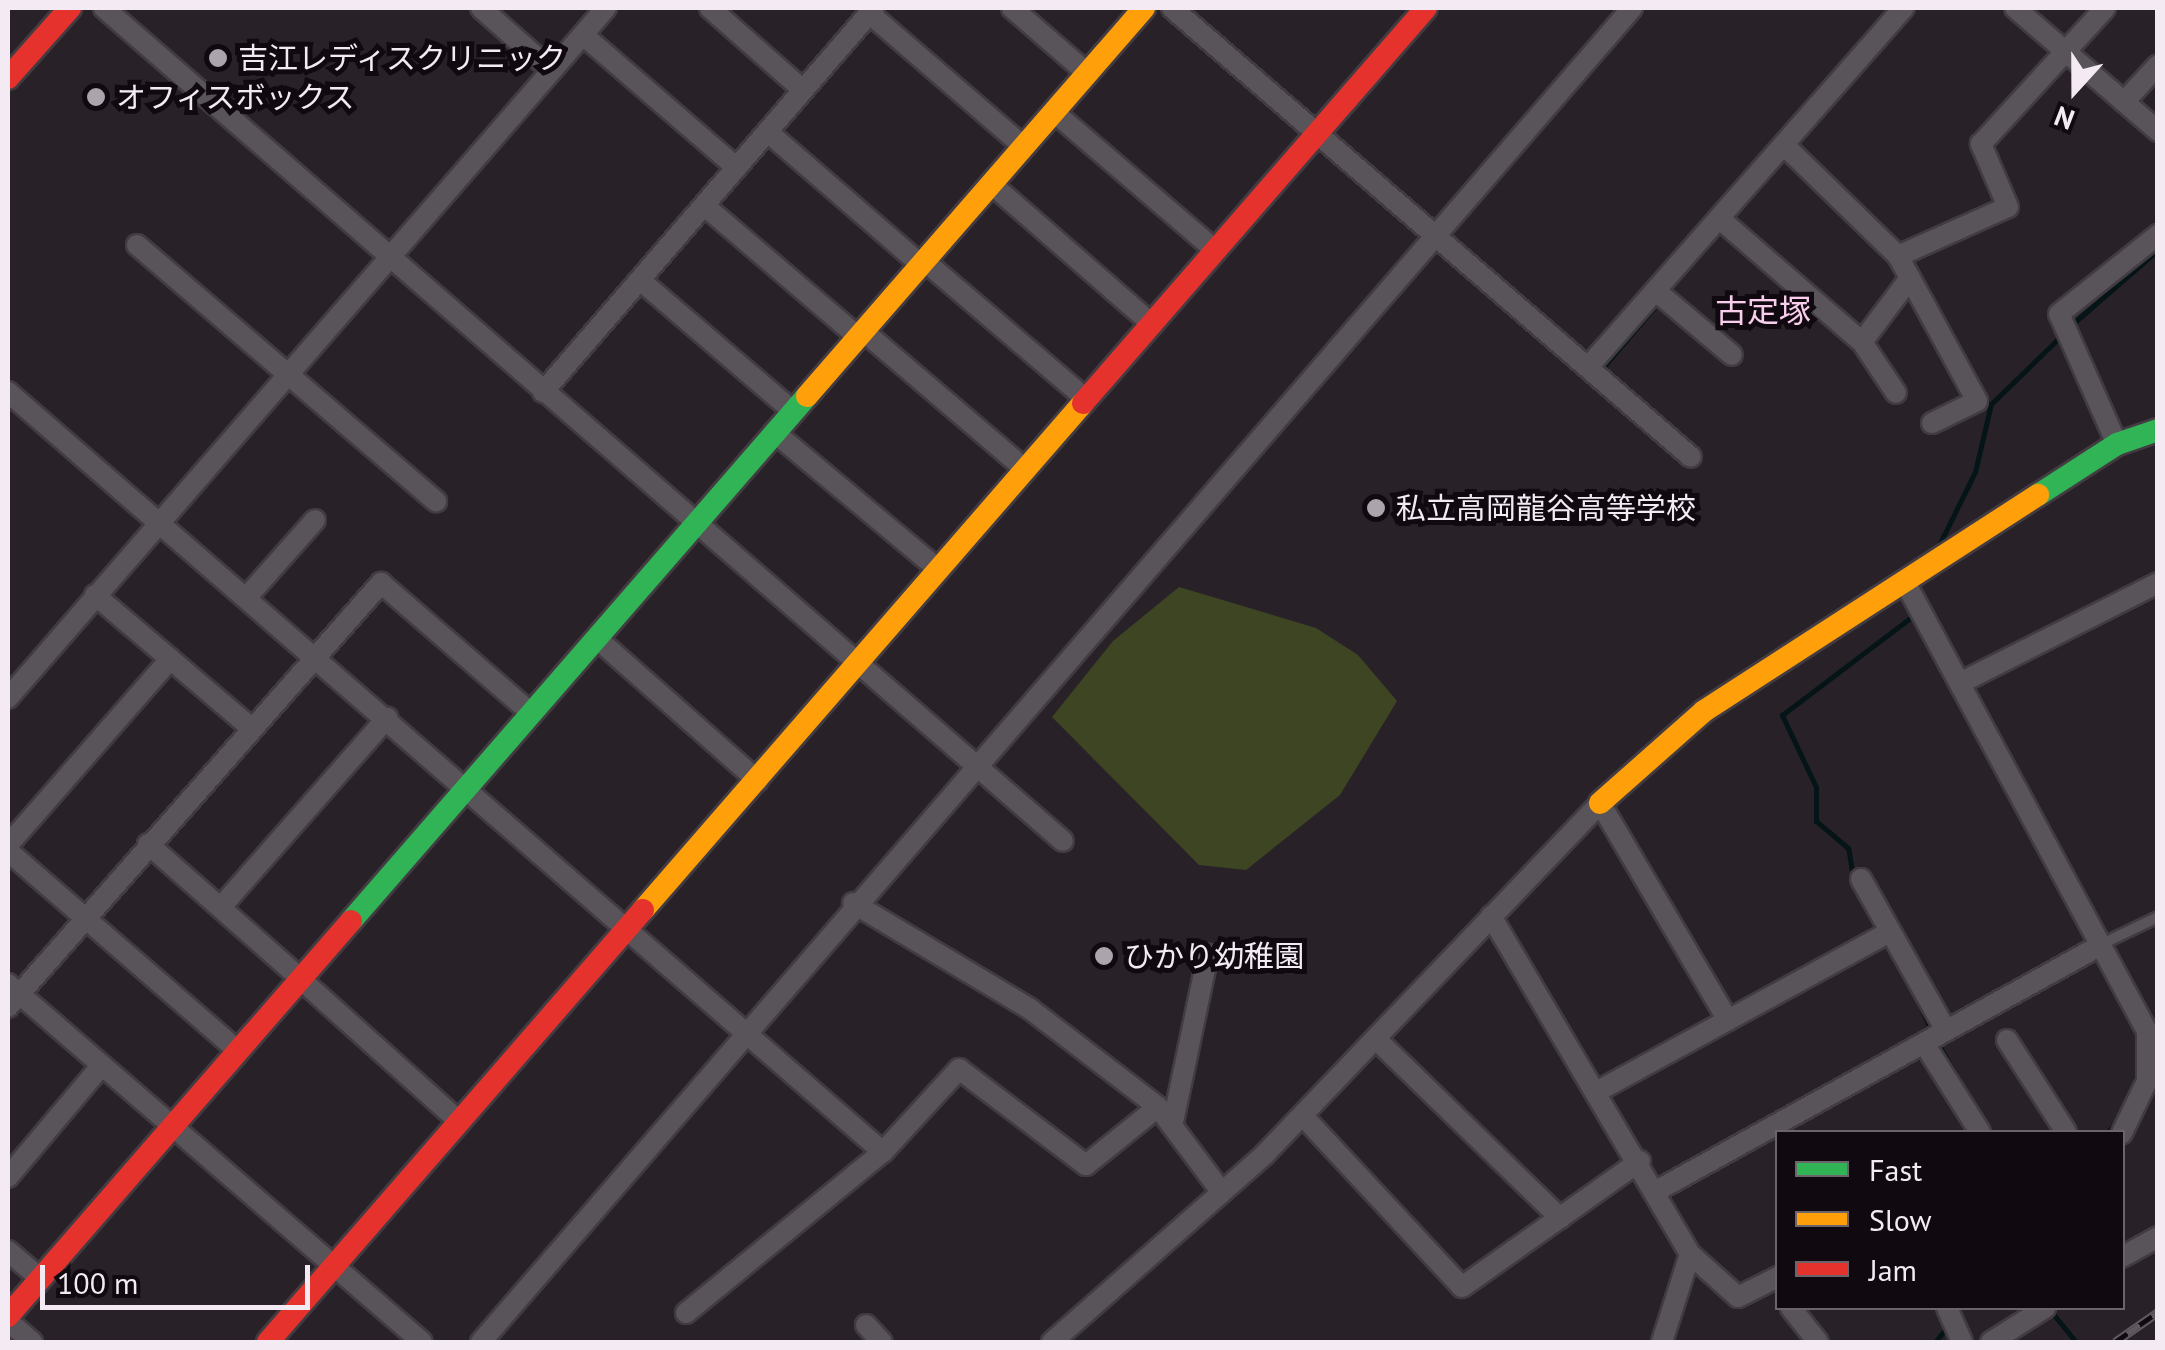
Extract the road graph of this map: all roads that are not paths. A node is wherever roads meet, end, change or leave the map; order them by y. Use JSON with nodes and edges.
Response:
{"nodes":[{"id":1,"x":70,"y":8,"type":"edge"},
{"id":2,"x":104,"y":8,"type":"edge"},
{"id":3,"x":481,"y":8,"type":"edge"},
{"id":4,"x":606,"y":8,"type":"edge"},
{"id":5,"x":710,"y":8,"type":"edge"},
{"id":6,"x":1012,"y":8,"type":"edge"},
{"id":7,"x":1144,"y":8,"type":"edge"},
{"id":8,"x":1172,"y":8,"type":"edge"},
{"id":9,"x":1426,"y":8,"type":"edge"},
{"id":10,"x":1632,"y":8,"type":"edge"},
{"id":11,"x":1904,"y":8,"type":"edge"},
{"id":12,"x":2015,"y":8,"type":"edge"},
{"id":13,"x":2105,"y":8,"type":"edge"},
{"id":14,"x":871,"y":10,"type":"edge"},
{"id":15,"x":583,"y":35,"type":"junction"},
{"id":16,"x":2066,"y":52,"type":"junction"},
{"id":17,"x":2158,"y":64,"type":"edge"},
{"id":18,"x":550,"y":70,"type":"junction"},
{"id":19,"x":1087,"y":73,"type":"junction"},
{"id":20,"x":8,"y":78,"type":"edge"},
{"id":21,"x":803,"y":90,"type":"junction"},
{"id":22,"x":2124,"y":102,"type":"junction"},
{"id":23,"x":1054,"y":112,"type":"junction"},
{"id":24,"x":2158,"y":132,"type":"edge"},
{"id":25,"x":769,"y":133,"type":"junction"},
{"id":26,"x":1316,"y":135,"type":"junction"},
{"id":27,"x":1024,"y":146,"type":"junction"},
{"id":28,"x":1785,"y":146,"type":"junction"},
{"id":29,"x":736,"y":168,"type":"junction"},
{"id":30,"x":996,"y":188,"type":"junction"},
{"id":31,"x":706,"y":207,"type":"junction"},
{"id":32,"x":1720,"y":219,"type":"junction"},
{"id":33,"x":1436,"y":232,"type":"junction"},
{"id":34,"x":2158,"y":235,"type":"edge"},
{"id":35,"x":137,"y":245,"type":"dead end"},
{"id":36,"x":1216,"y":251,"type":"junction"},
{"id":37,"x":1898,"y":256,"type":"junction"},
{"id":38,"x":390,"y":258,"type":"junction"},
{"id":39,"x":927,"y":265,"type":"junction"},
{"id":40,"x":1910,"y":278,"type":"junction"},
{"id":41,"x":640,"y":280,"type":"junction"},
{"id":42,"x":1656,"y":292,"type":"junction"},
{"id":43,"x":1153,"y":324,"type":"junction"},
{"id":44,"x":867,"y":336,"type":"junction"},
{"id":45,"x":1862,"y":342,"type":"junction"},
{"id":46,"x":1732,"y":355,"type":"dead end"},
{"id":47,"x":1589,"y":366,"type":"junction"},
{"id":48,"x":288,"y":372,"type":"junction"},
{"id":49,"x":8,"y":392,"type":"edge"},
{"id":50,"x":543,"y":392,"type":"junction"},
{"id":51,"x":1896,"y":393,"type":"dead end"},
{"id":52,"x":1087,"y":400,"type":"junction"},
{"id":53,"x":793,"y":410,"type":"junction"},
{"id":54,"x":1932,"y":423,"type":"dead end"},
{"id":55,"x":2158,"y":430,"type":"edge"},
{"id":56,"x":780,"y":437,"type":"junction"},
{"id":57,"x":2117,"y":444,"type":"junction"},
{"id":58,"x":1692,"y":457,"type":"dead end"},
{"id":59,"x":1026,"y":470,"type":"junction"},
{"id":60,"x":436,"y":500,"type":"dead end"},
{"id":61,"x":315,"y":520,"type":"dead end"},
{"id":62,"x":158,"y":524,"type":"junction"},
{"id":63,"x":703,"y":528,"type":"junction"},
{"id":64,"x":939,"y":570,"type":"junction"},
{"id":65,"x":2158,"y":583,"type":"edge"},
{"id":66,"x":1906,"y":584,"type":"junction"},
{"id":67,"x":95,"y":595,"type":"junction"},
{"id":68,"x":246,"y":598,"type":"junction"},
{"id":69,"x":601,"y":642,"type":"junction"},
{"id":70,"x":313,"y":655,"type":"junction"},
{"id":71,"x":170,"y":660,"type":"junction"},
{"id":72,"x":861,"y":663,"type":"junction"},
{"id":73,"x":1960,"y":683,"type":"junction"},
{"id":74,"x":8,"y":698,"type":"edge"},
{"id":75,"x":531,"y":713,"type":"junction"},
{"id":76,"x":386,"y":718,"type":"junction"},
{"id":77,"x":249,"y":726,"type":"junction"},
{"id":78,"x":977,"y":764,"type":"junction"},
{"id":79,"x":758,"y":781,"type":"junction"},
{"id":80,"x":472,"y":794,"type":"junction"},
{"id":81,"x":1600,"y":803,"type":"junction"},
{"id":82,"x":1063,"y":841,"type":"dead end"},
{"id":83,"x":148,"y":844,"type":"junction"},
{"id":84,"x":8,"y":848,"type":"edge"},
{"id":85,"x":1861,"y":879,"type":"dead end"},
{"id":86,"x":853,"y":903,"type":"junction"},
{"id":87,"x":222,"y":907,"type":"junction"},
{"id":88,"x":1492,"y":916,"type":"junction"},
{"id":89,"x":2158,"y":917,"type":"edge"},
{"id":90,"x":84,"y":920,"type":"junction"},
{"id":91,"x":629,"y":931,"type":"junction"},
{"id":92,"x":1890,"y":932,"type":"junction"},
{"id":93,"x":2101,"y":945,"type":"junction"},
{"id":94,"x":1208,"y":955,"type":"dead end"},
{"id":95,"x":307,"y":985,"type":"junction"},
{"id":96,"x":11,"y":995,"type":"edge"},
{"id":97,"x":1728,"y":1020,"type":"junction"},
{"id":98,"x":1944,"y":1027,"type":"junction"},
{"id":99,"x":745,"y":1031,"type":"junction"},
{"id":100,"x":1376,"y":1039,"type":"junction"},
{"id":101,"x":2006,"y":1040,"type":"dead end"},
{"id":102,"x":1925,"y":1046,"type":"junction"},
{"id":103,"x":237,"y":1050,"type":"junction"},
{"id":104,"x":101,"y":1066,"type":"junction"},
{"id":105,"x":1598,"y":1091,"type":"junction"},
{"id":106,"x":1165,"y":1114,"type":"junction"},
{"id":107,"x":1302,"y":1116,"type":"junction"},
{"id":108,"x":460,"y":1122,"type":"junction"},
{"id":109,"x":1979,"y":1130,"type":"edge"},
{"id":110,"x":2065,"y":1130,"type":"edge"},
{"id":111,"x":2123,"y":1130,"type":"edge"},
{"id":112,"x":180,"y":1131,"type":"junction"},
{"id":113,"x":884,"y":1152,"type":"junction"},
{"id":114,"x":1640,"y":1161,"type":"junction"},
{"id":115,"x":8,"y":1177,"type":"edge"},
{"id":116,"x":1220,"y":1190,"type":"junction"},
{"id":117,"x":1658,"y":1190,"type":"junction"},
{"id":118,"x":1560,"y":1218,"type":"junction"},
{"id":119,"x":2158,"y":1236,"type":"edge"},
{"id":120,"x":8,"y":1251,"type":"edge"},
{"id":121,"x":2125,"y":1252,"type":"edge"},
{"id":122,"x":1690,"y":1254,"type":"junction"},
{"id":123,"x":334,"y":1266,"type":"junction"},
{"id":124,"x":41,"y":1278,"type":"junction"},
{"id":125,"x":1775,"y":1283,"type":"edge"},
{"id":126,"x":1793,"y":1310,"type":"edge"},
{"id":127,"x":1948,"y":1310,"type":"edge"},
{"id":128,"x":2042,"y":1310,"type":"edge"},
{"id":129,"x":686,"y":1313,"type":"dead end"},
{"id":130,"x":866,"y":1325,"type":"dead end"},
{"id":131,"x":15,"y":1327,"type":"edge"},
{"id":132,"x":1958,"y":1340,"type":"edge"},
{"id":133,"x":268,"y":1342,"type":"edge"},
{"id":134,"x":422,"y":1342,"type":"edge"},
{"id":135,"x":481,"y":1342,"type":"edge"},
{"id":136,"x":882,"y":1342,"type":"edge"},
{"id":137,"x":1052,"y":1342,"type":"edge"},
{"id":138,"x":1662,"y":1342,"type":"edge"},
{"id":139,"x":1818,"y":1342,"type":"edge"},
{"id":140,"x":1991,"y":1342,"type":"edge"}],
"edges":[{"from":1,"to":20,"type":"street"},
{"from":2,"to":38,"type":"street"},
{"from":3,"to":18,"type":"street"},
{"from":4,"to":15,"type":"street"},
{"from":5,"to":21,"type":"street"},
{"from":6,"to":19,"type":"street"},
{"from":7,"to":19,"type":"street"},
{"from":8,"to":26,"type":"street"},
{"from":9,"to":26,"type":"street"},
{"from":10,"to":33,"type":"street"},
{"from":11,"to":28,"type":"street"},
{"from":12,"to":16,"type":"street"},
{"from":13,"to":16,"type":"street"},
{"from":14,"to":21,"type":"street"},
{"from":14,"to":27,"type":"street"},
{"from":15,"to":18,"type":"street"},
{"from":15,"to":29,"type":"street"},
{"from":16,"to":22,"type":"street"},
{"from":16,"to":37,"type":"street"},
{"from":17,"to":22,"type":"street"},
{"from":18,"to":38,"type":"street"},
{"from":19,"to":23,"type":"street"},
{"from":21,"to":25,"type":"street"},
{"from":22,"to":24,"type":"street"},
{"from":23,"to":27,"type":"street"},
{"from":23,"to":36,"type":"street"},
{"from":25,"to":29,"type":"street"},
{"from":25,"to":39,"type":"street"},
{"from":26,"to":33,"type":"street"},
{"from":26,"to":36,"type":"street"},
{"from":27,"to":30,"type":"street"},
{"from":28,"to":32,"type":"street"},
{"from":28,"to":37,"type":"street"},
{"from":29,"to":31,"type":"street"},
{"from":30,"to":39,"type":"street"},
{"from":30,"to":43,"type":"street"},
{"from":31,"to":41,"type":"street"},
{"from":31,"to":44,"type":"street"},
{"from":32,"to":42,"type":"street"},
{"from":32,"to":45,"type":"street"},
{"from":33,"to":47,"type":"street"},
{"from":33,"to":78,"type":"street"},
{"from":34,"to":57,"type":"street"},
{"from":35,"to":48,"type":"street"},
{"from":36,"to":43,"type":"street"},
{"from":37,"to":40,"type":"street"},
{"from":38,"to":48,"type":"street"},
{"from":38,"to":50,"type":"street"},
{"from":39,"to":44,"type":"street"},
{"from":39,"to":52,"type":"street"},
{"from":40,"to":45,"type":"street"},
{"from":40,"to":54,"type":"street"},
{"from":41,"to":50,"type":"street"},
{"from":41,"to":53,"type":"street"},
{"from":42,"to":46,"type":"street"},
{"from":42,"to":47,"type":"street"},
{"from":43,"to":52,"type":"street"},
{"from":44,"to":53,"type":"street"},
{"from":44,"to":59,"type":"street"},
{"from":45,"to":51,"type":"street"},
{"from":47,"to":58,"type":"street"},
{"from":48,"to":60,"type":"street"},
{"from":48,"to":62,"type":"street"},
{"from":49,"to":62,"type":"street"},
{"from":50,"to":63,"type":"street"},
{"from":52,"to":59,"type":"street"},
{"from":53,"to":56,"type":"street"},
{"from":55,"to":57,"type":"street"},
{"from":56,"to":63,"type":"street"},
{"from":56,"to":64,"type":"street"},
{"from":57,"to":66,"type":"street"},
{"from":59,"to":64,"type":"street"},
{"from":61,"to":68,"type":"street"},
{"from":62,"to":67,"type":"street"},
{"from":62,"to":68,"type":"street"},
{"from":63,"to":69,"type":"street"},
{"from":63,"to":72,"type":"street"},
{"from":64,"to":72,"type":"street"},
{"from":65,"to":73,"type":"street"},
{"from":66,"to":73,"type":"street"},
{"from":66,"to":81,"type":"street"},
{"from":67,"to":71,"type":"street"},
{"from":67,"to":74,"type":"street"},
{"from":68,"to":70,"type":"street"},
{"from":69,"to":75,"type":"street"},
{"from":69,"to":79,"type":"street"},
{"from":70,"to":75,"type":"street"},
{"from":70,"to":76,"type":"street"},
{"from":70,"to":77,"type":"street"},
{"from":71,"to":77,"type":"street"},
{"from":71,"to":84,"type":"street"},
{"from":72,"to":78,"type":"street"},
{"from":72,"to":79,"type":"street"},
{"from":73,"to":93,"type":"street"},
{"from":75,"to":80,"type":"street"},
{"from":76,"to":80,"type":"street"},
{"from":76,"to":87,"type":"street"},
{"from":77,"to":83,"type":"street"},
{"from":78,"to":82,"type":"street"},
{"from":78,"to":86,"type":"street"},
{"from":79,"to":91,"type":"street"},
{"from":80,"to":91,"type":"street"},
{"from":80,"to":95,"type":"street"},
{"from":81,"to":88,"type":"street"},
{"from":81,"to":97,"type":"street"},
{"from":83,"to":87,"type":"street"},
{"from":83,"to":90,"type":"street"},
{"from":84,"to":90,"type":"street"},
{"from":85,"to":92,"type":"street"},
{"from":86,"to":99,"type":"street"},
{"from":86,"to":106,"type":"street"},
{"from":87,"to":95,"type":"street"},
{"from":88,"to":100,"type":"street"},
{"from":88,"to":105,"type":"street"},
{"from":89,"to":93,"type":"lane"},
{"from":90,"to":96,"type":"street"},
{"from":90,"to":103,"type":"street"},
{"from":91,"to":99,"type":"street"},
{"from":91,"to":108,"type":"street"},
{"from":92,"to":97,"type":"street"},
{"from":92,"to":98,"type":"street"},
{"from":93,"to":98,"type":"street"},
{"from":93,"to":111,"type":"street"},
{"from":94,"to":106,"type":"street"},
{"from":95,"to":103,"type":"street"},
{"from":95,"to":108,"type":"street"},
{"from":96,"to":104,"type":"street"},
{"from":97,"to":105,"type":"street"},
{"from":98,"to":102,"type":"street"},
{"from":99,"to":113,"type":"street"},
{"from":99,"to":135,"type":"street"},
{"from":100,"to":107,"type":"street"},
{"from":100,"to":118,"type":"street"},
{"from":101,"to":110,"type":"street"},
{"from":102,"to":109,"type":"street"},
{"from":102,"to":117,"type":"street"},
{"from":103,"to":112,"type":"street"},
{"from":104,"to":112,"type":"street"},
{"from":104,"to":115,"type":"street"},
{"from":105,"to":114,"type":"street"},
{"from":106,"to":113,"type":"street"},
{"from":106,"to":116,"type":"street"},
{"from":107,"to":116,"type":"street"},
{"from":107,"to":118,"type":"street"},
{"from":108,"to":123,"type":"street"},
{"from":112,"to":123,"type":"street"},
{"from":112,"to":124,"type":"street"},
{"from":113,"to":129,"type":"street"},
{"from":114,"to":117,"type":"street"},
{"from":114,"to":118,"type":"street"},
{"from":116,"to":137,"type":"street"},
{"from":117,"to":122,"type":"street"},
{"from":119,"to":121,"type":"street"},
{"from":120,"to":124,"type":"street"},
{"from":122,"to":125,"type":"street"},
{"from":122,"to":138,"type":"street"},
{"from":123,"to":133,"type":"street"},
{"from":123,"to":134,"type":"street"},
{"from":124,"to":131,"type":"street"},
{"from":126,"to":139,"type":"street"},
{"from":127,"to":132,"type":"street"},
{"from":128,"to":140,"type":"street"},
{"from":130,"to":136,"type":"street"}]}
